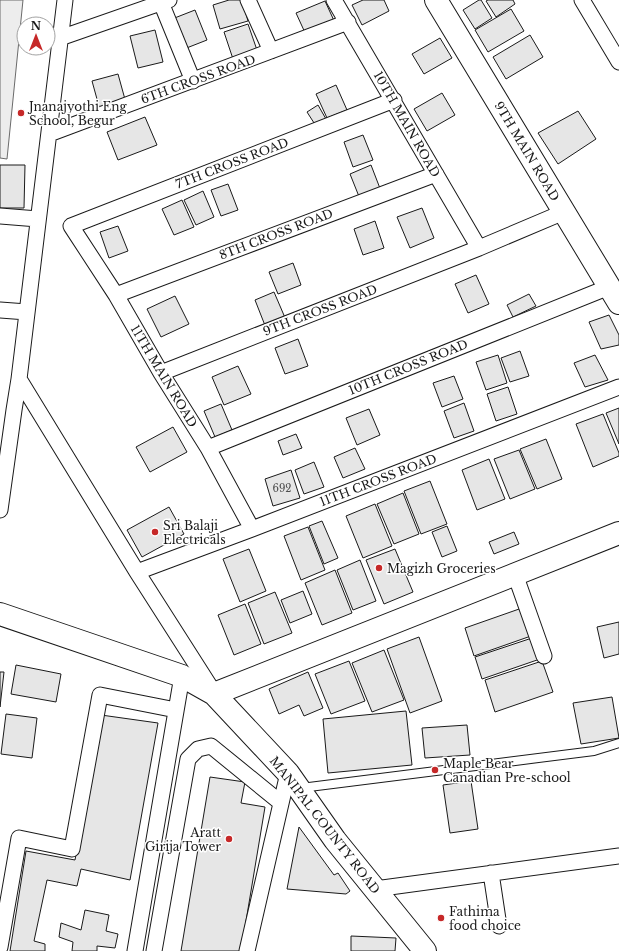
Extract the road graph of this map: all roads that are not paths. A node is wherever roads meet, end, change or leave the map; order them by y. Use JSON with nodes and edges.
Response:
{"nodes":[{"id":1,"x":64,"y":0,"type":"edge"},
{"id":2,"x":248,"y":0,"type":"edge"},
{"id":3,"x":334,"y":0,"type":"edge"},
{"id":4,"x":436,"y":0,"type":"edge"},
{"id":5,"x":582,"y":0,"type":"edge"},
{"id":6,"x":163,"y":1,"type":"edge"},
{"id":7,"x":348,"y":22,"type":"junction"},
{"id":8,"x":60,"y":38,"type":"junction"},
{"id":9,"x":271,"y":51,"type":"junction"},
{"id":10,"x":619,"y":62,"type":"edge"},
{"id":11,"x":193,"y":81,"type":"junction"},
{"id":12,"x":394,"y":100,"type":"junction"},
{"id":13,"x":48,"y":134,"type":"junction"},
{"id":14,"x":436,"y":174,"type":"junction"},
{"id":15,"x":564,"y":212,"type":"junction"},
{"id":16,"x":0,"y":216,"type":"edge"},
{"id":17,"x":38,"y":219,"type":"junction"},
{"id":18,"x":71,"y":226,"type":"joint"},
{"id":19,"x":479,"y":248,"type":"junction"},
{"id":20,"x":116,"y":295,"type":"junction"},
{"id":21,"x":614,"y":295,"type":"edge"},
{"id":22,"x":0,"y":310,"type":"edge"},
{"id":23,"x":27,"y":312,"type":"junction"},
{"id":24,"x":161,"y":373,"type":"junction"},
{"id":25,"x":19,"y":379,"type":"junction"},
{"id":26,"x":619,"y":387,"type":"edge"},
{"id":27,"x":7,"y":409,"type":"edge"},
{"id":28,"x":208,"y":448,"type":"junction"},
{"id":29,"x":0,"y":510,"type":"edge"},
{"id":30,"x":252,"y":529,"type":"junction"},
{"id":31,"x":619,"y":533,"type":"edge"},
{"id":32,"x":136,"y":572,"type":"junction"},
{"id":33,"x":515,"y":574,"type":"junction"},
{"id":34,"x":0,"y":614,"type":"edge"},
{"id":35,"x":544,"y":656,"type":"dead end"},
{"id":36,"x":182,"y":676,"type":"junction"},
{"id":37,"x":214,"y":694,"type":"junction"},
{"id":38,"x":176,"y":710,"type":"junction"},
{"id":39,"x":619,"y":743,"type":"edge"},
{"id":40,"x":293,"y":781,"type":"junction"},
{"id":41,"x":281,"y":803,"type":"junction"},
{"id":42,"x":619,"y":856,"type":"edge"},
{"id":43,"x":491,"y":873,"type":"junction"},
{"id":44,"x":375,"y":889,"type":"junction"},
{"id":45,"x":499,"y":926,"type":"dead end"},
{"id":46,"x":0,"y":947,"type":"edge"},
{"id":47,"x":134,"y":951,"type":"edge"},
{"id":48,"x":154,"y":951,"type":"edge"},
{"id":49,"x":247,"y":951,"type":"edge"},
{"id":50,"x":425,"y":951,"type":"edge"}],
"edges":[{"from":1,"to":8,"type":"street"},
{"from":2,"to":9,"type":"street"},
{"from":3,"to":7,"type":"street","name":"10TH MAIN ROAD"},
{"from":4,"to":15,"type":"street","name":"9TH MAIN ROAD"},
{"from":5,"to":10,"type":"street"},
{"from":6,"to":8,"type":"street"},
{"from":6,"to":11,"type":"street"},
{"from":7,"to":9,"type":"street","name":"6TH CROSS ROAD"},
{"from":7,"to":12,"type":"street","name":"10TH MAIN ROAD"},
{"from":8,"to":13,"type":"street"},
{"from":9,"to":11,"type":"street","name":"6TH CROSS ROAD"},
{"from":11,"to":13,"type":"street","name":"6TH CROSS ROAD"},
{"from":12,"to":14,"type":"street","name":"10TH MAIN ROAD"},
{"from":12,"to":18,"type":"street","name":"7TH CROSS ROAD"},
{"from":13,"to":17,"type":"street"},
{"from":14,"to":19,"type":"street","name":"10TH MAIN ROAD"},
{"from":14,"to":20,"type":"street","name":"8TH CROSS ROAD"},
{"from":15,"to":19,"type":"street","name":"9TH CROSS ROAD"},
{"from":15,"to":21,"type":"street","name":"9TH MAIN ROAD"},
{"from":16,"to":17,"type":"street"},
{"from":17,"to":23,"type":"street"},
{"from":18,"to":20,"type":"street","name":"11TH MAIN ROAD"},
{"from":19,"to":24,"type":"street","name":"9TH CROSS ROAD"},
{"from":20,"to":24,"type":"street","name":"11TH MAIN ROAD"},
{"from":21,"to":28,"type":"street","name":"10TH CROSS ROAD"},
{"from":22,"to":23,"type":"street"},
{"from":23,"to":25,"type":"street"},
{"from":24,"to":28,"type":"street","name":"11TH MAIN ROAD"},
{"from":25,"to":27,"type":"street"},
{"from":25,"to":32,"type":"street"},
{"from":26,"to":30,"type":"street","name":"11TH CROSS ROAD"},
{"from":27,"to":29,"type":"street"},
{"from":28,"to":30,"type":"street","name":"11TH MAIN ROAD"},
{"from":30,"to":32,"type":"street","name":"11TH CROSS ROAD"},
{"from":31,"to":33,"type":"street"},
{"from":32,"to":37,"type":"street"},
{"from":33,"to":35,"type":"street"},
{"from":33,"to":37,"type":"street"},
{"from":34,"to":36,"type":"street","name":"MANIPAL COUNTY ROAD"},
{"from":36,"to":37,"type":"street","name":"MANIPAL COUNTY ROAD"},
{"from":36,"to":38,"type":"street"},
{"from":37,"to":40,"type":"street","name":"MANIPAL COUNTY ROAD"},
{"from":38,"to":46,"type":"street"},
{"from":38,"to":47,"type":"street"},
{"from":39,"to":40,"type":"lane"},
{"from":40,"to":41,"type":"street"},
{"from":40,"to":44,"type":"street","name":"MANIPAL COUNTY ROAD"},
{"from":41,"to":48,"type":"street"},
{"from":41,"to":49,"type":"street"},
{"from":42,"to":43,"type":"street"},
{"from":43,"to":44,"type":"street"},
{"from":43,"to":45,"type":"street"},
{"from":44,"to":50,"type":"street","name":"MANIPAL COUNTY ROAD"}]}
